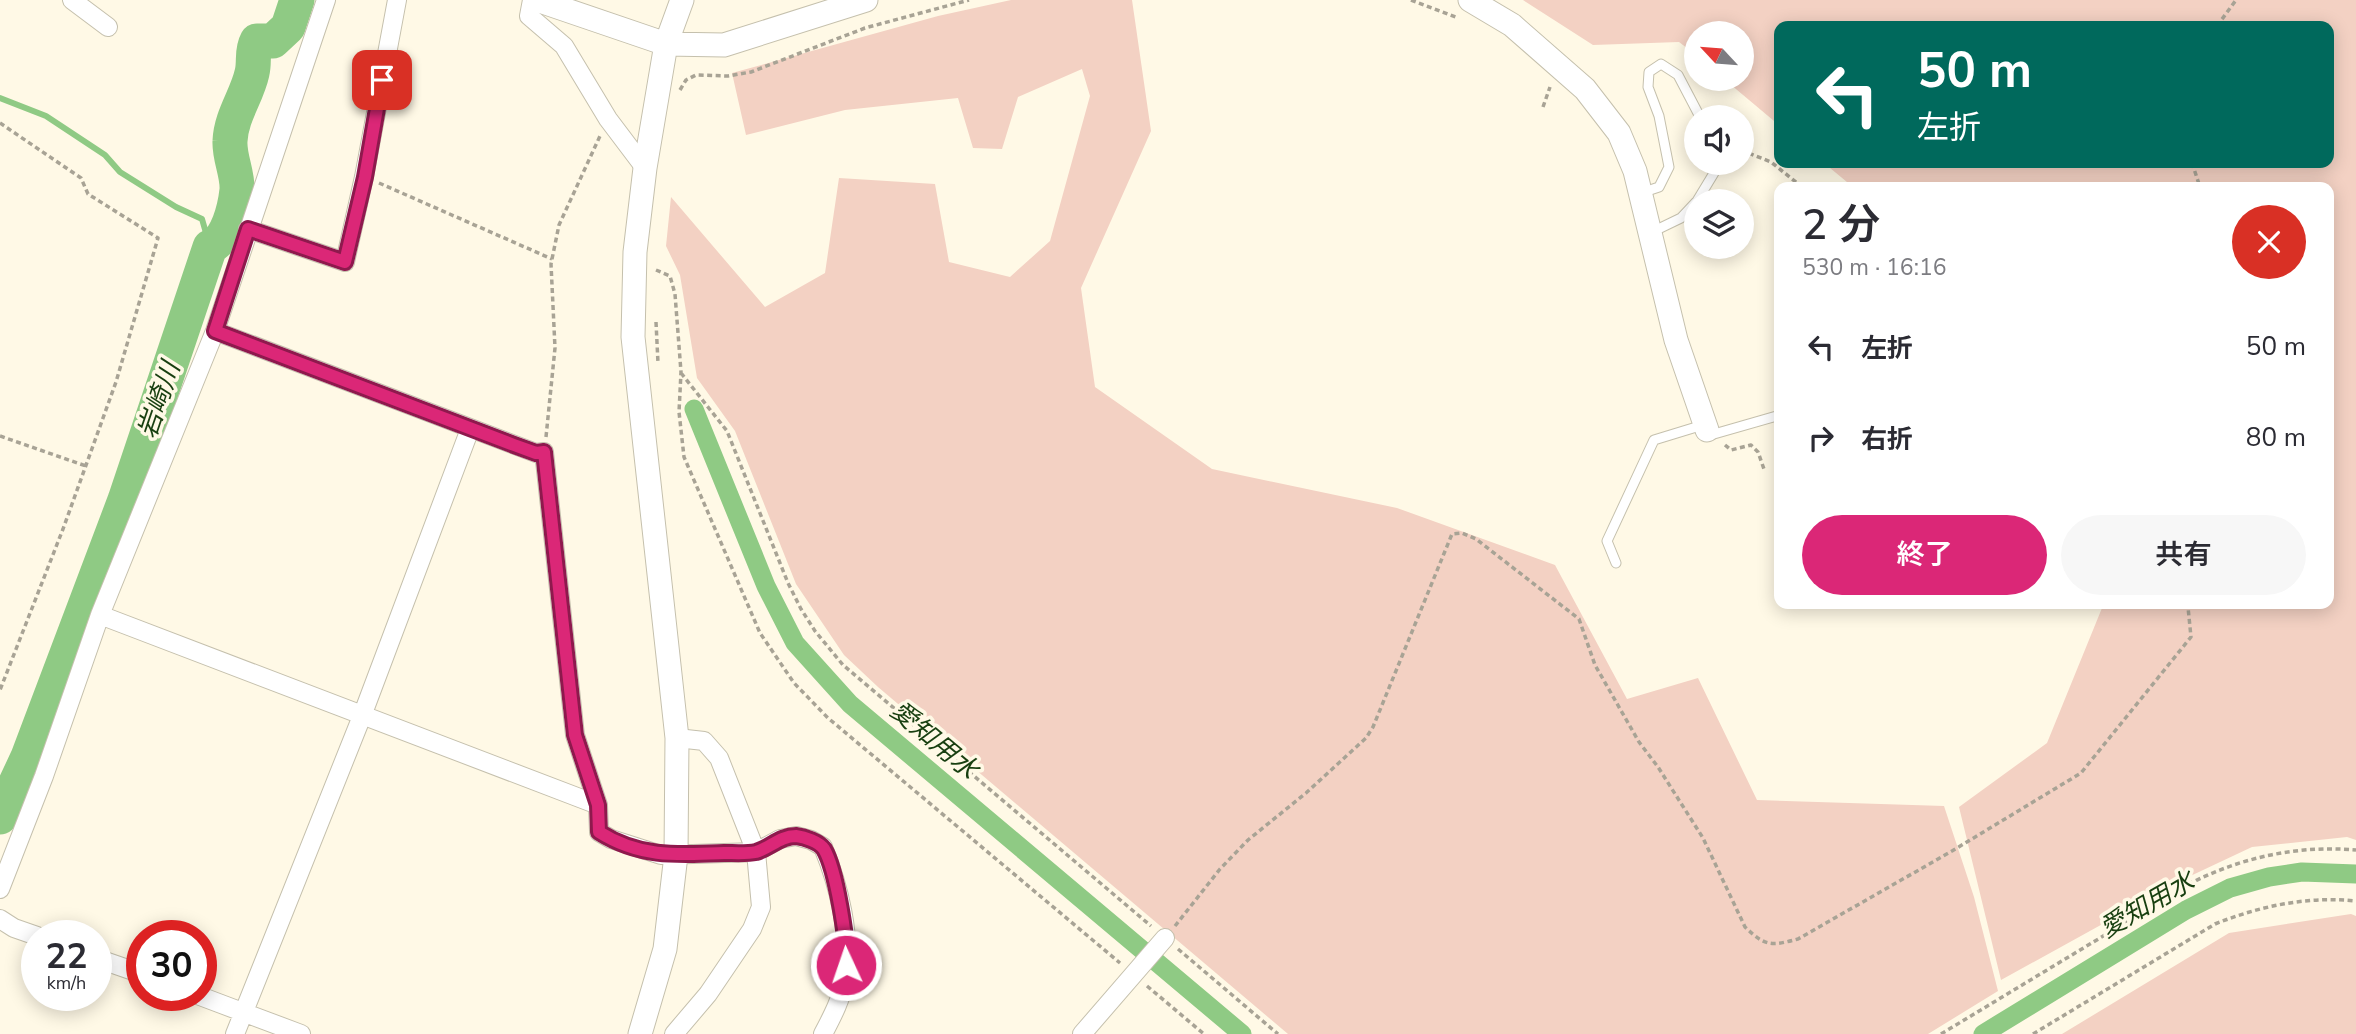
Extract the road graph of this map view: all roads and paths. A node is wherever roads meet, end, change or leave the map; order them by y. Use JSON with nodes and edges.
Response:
{"nodes":[{"id":1,"x":72,"y":0,"type":"edge"},
{"id":2,"x":326,"y":0,"type":"edge"},
{"id":3,"x":397,"y":0,"type":"edge"},
{"id":4,"x":534,"y":0,"type":"edge"},
{"id":5,"x":682,"y":0,"type":"edge"},
{"id":6,"x":866,"y":0,"type":"edge"},
{"id":7,"x":969,"y":0,"type":"edge"},
{"id":8,"x":1411,"y":0,"type":"edge"},
{"id":9,"x":2236,"y":0,"type":"edge"},
{"id":10,"x":1466,"y":10,"type":"edge"},
{"id":11,"x":2221,"y":21,"type":"edge"},
{"id":12,"x":108,"y":27,"type":"dead end"},
{"id":13,"x":666,"y":44,"type":"junction"},
{"id":14,"x":1551,"y":85,"type":"dead end"},
{"id":15,"x":676,"y":97,"type":"dead end"},
{"id":16,"x":1694,"y":105,"type":"edge"},
{"id":17,"x":1544,"y":107,"type":"dead end"},
{"id":18,"x":608,"y":119,"type":"junction"},
{"id":19,"x":0,"y":123,"type":"edge"},
{"id":20,"x":1754,"y":155,"type":"edge"},
{"id":21,"x":1774,"y":164,"type":"edge"},
{"id":22,"x":645,"y":168,"type":"junction"},
{"id":23,"x":1779,"y":168,"type":"edge"},
{"id":24,"x":365,"y":177,"type":"junction"},
{"id":25,"x":1796,"y":182,"type":"edge"},
{"id":26,"x":1641,"y":193,"type":"junction"},
{"id":27,"x":1684,"y":215,"type":"edge"},
{"id":28,"x":248,"y":229,"type":"junction"},
{"id":29,"x":1650,"y":233,"type":"junction"},
{"id":30,"x":552,"y":259,"type":"junction"},
{"id":31,"x":657,"y":259,"type":"dead end"},
{"id":32,"x":215,"y":331,"type":"junction"},
{"id":33,"x":681,"y":372,"type":"junction"},
{"id":34,"x":1774,"y":416,"type":"edge"},
{"id":35,"x":470,"y":429,"type":"junction"},
{"id":36,"x":1708,"y":430,"type":"junction"},
{"id":37,"x":0,"y":436,"type":"edge"},
{"id":38,"x":544,"y":452,"type":"junction"},
{"id":39,"x":86,"y":466,"type":"junction"},
{"id":40,"x":1765,"y":472,"type":"dead end"},
{"id":41,"x":1616,"y":563,"type":"dead end"},
{"id":42,"x":2188,"y":609,"type":"edge"},
{"id":43,"x":100,"y":615,"type":"junction"},
{"id":44,"x":0,"y":690,"type":"edge"},
{"id":45,"x":362,"y":716,"type":"junction"},
{"id":46,"x":677,"y":738,"type":"junction"},
{"id":47,"x":598,"y":805,"type":"junction"},
{"id":48,"x":2356,"y":850,"type":"edge"},
{"id":49,"x":756,"y":852,"type":"junction"},
{"id":50,"x":676,"y":855,"type":"junction"},
{"id":51,"x":0,"y":888,"type":"edge"},
{"id":52,"x":2356,"y":901,"type":"edge"},
{"id":53,"x":1165,"y":938,"type":"junction"},
{"id":54,"x":1134,"y":975,"type":"junction"},
{"id":55,"x":217,"y":1002,"type":"edge"},
{"id":56,"x":243,"y":1011,"type":"junction"},
{"id":57,"x":234,"y":1034,"type":"edge"},
{"id":58,"x":301,"y":1034,"type":"edge"},
{"id":59,"x":640,"y":1034,"type":"edge"},
{"id":60,"x":674,"y":1034,"type":"edge"},
{"id":61,"x":824,"y":1034,"type":"edge"},
{"id":62,"x":1082,"y":1034,"type":"edge"},
{"id":63,"x":1204,"y":1034,"type":"edge"},
{"id":64,"x":1278,"y":1034,"type":"edge"},
{"id":65,"x":1941,"y":1034,"type":"edge"},
{"id":66,"x":2033,"y":1034,"type":"edge"}],
"edges":[{"from":1,"to":12,"type":"street"},
{"from":2,"to":28,"type":"street"},
{"from":3,"to":24,"type":"street"},
{"from":4,"to":13,"type":"street"},
{"from":4,"to":18,"type":"street"},
{"from":5,"to":13,"type":"street"},
{"from":6,"to":13,"type":"street"},
{"from":7,"to":15,"type":"path"},
{"from":8,"to":10,"type":"path"},
{"from":9,"to":11,"type":"path"},
{"from":10,"to":26,"type":"street"},
{"from":13,"to":22,"type":"street"},
{"from":14,"to":17,"type":"path"},
{"from":16,"to":26,"type":"lane"},
{"from":18,"to":22,"type":"street"},
{"from":18,"to":30,"type":"path"},
{"from":19,"to":39,"type":"path"},
{"from":20,"to":21,"type":"path"},
{"from":22,"to":46,"type":"street"},
{"from":23,"to":25,"type":"path"},
{"from":24,"to":28,"type":"street"},
{"from":24,"to":30,"type":"path"},
{"from":26,"to":29,"type":"street"},
{"from":27,"to":29,"type":"lane"},
{"from":28,"to":32,"type":"street"},
{"from":29,"to":36,"type":"street"},
{"from":30,"to":38,"type":"path"},
{"from":31,"to":33,"type":"path"},
{"from":32,"to":35,"type":"street"},
{"from":32,"to":43,"type":"street"},
{"from":33,"to":53,"type":"path"},
{"from":33,"to":54,"type":"path"},
{"from":34,"to":36,"type":"lane"},
{"from":35,"to":38,"type":"street"},
{"from":35,"to":45,"type":"street"},
{"from":36,"to":40,"type":"path"},
{"from":36,"to":41,"type":"lane"},
{"from":37,"to":39,"type":"path"},
{"from":38,"to":47,"type":"street"},
{"from":39,"to":44,"type":"path"},
{"from":42,"to":53,"type":"path"},
{"from":43,"to":45,"type":"street"},
{"from":43,"to":51,"type":"street"},
{"from":45,"to":47,"type":"street"},
{"from":45,"to":56,"type":"street"},
{"from":46,"to":49,"type":"street"},
{"from":46,"to":50,"type":"street"},
{"from":47,"to":50,"type":"street"},
{"from":48,"to":65,"type":"path"},
{"from":49,"to":50,"type":"street"},
{"from":49,"to":60,"type":"street"},
{"from":49,"to":61,"type":"street"},
{"from":50,"to":59,"type":"street"},
{"from":52,"to":66,"type":"path"},
{"from":53,"to":54,"type":"street"},
{"from":53,"to":64,"type":"path"},
{"from":54,"to":62,"type":"street"},
{"from":54,"to":63,"type":"path"},
{"from":55,"to":56,"type":"street"},
{"from":56,"to":57,"type":"street"},
{"from":56,"to":58,"type":"street"}]}
